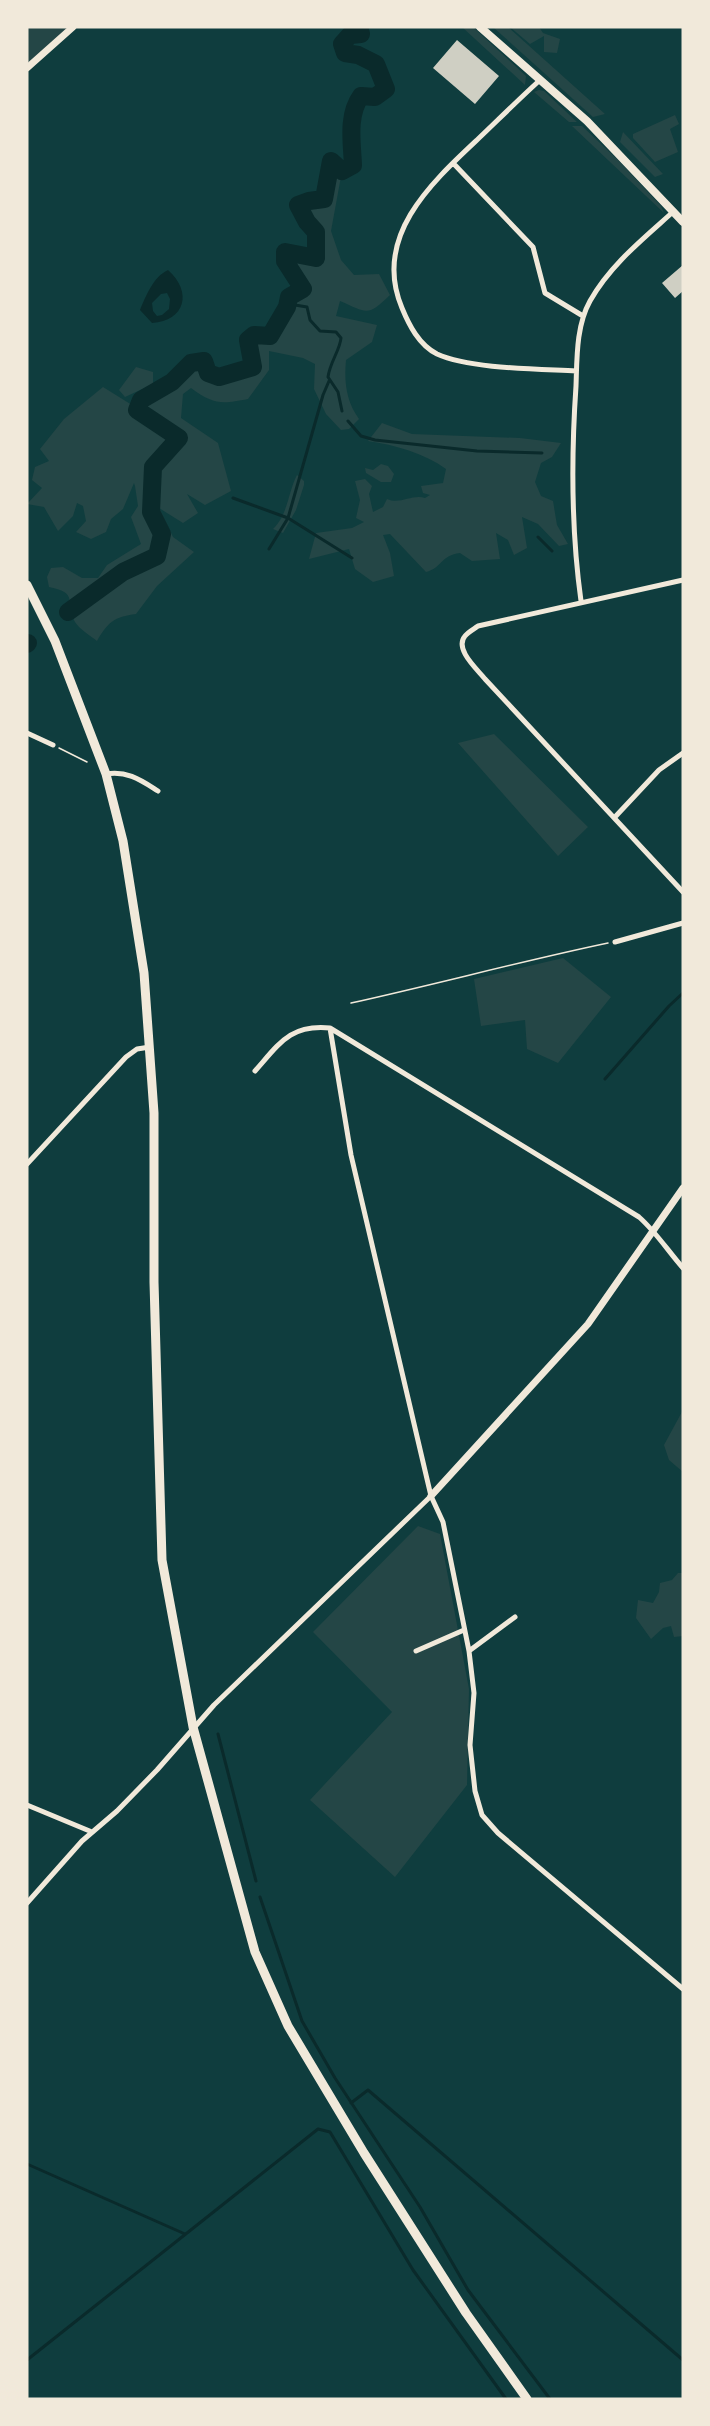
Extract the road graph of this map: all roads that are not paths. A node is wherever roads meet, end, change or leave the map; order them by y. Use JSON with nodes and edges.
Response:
{"nodes":[{"id":1,"x":73,"y":27,"type":"edge"},
{"id":2,"x":480,"y":27,"type":"edge"},
{"id":3,"x":27,"y":68,"type":"edge"},
{"id":4,"x":540,"y":80,"type":"junction"},
{"id":5,"x":453,"y":162,"type":"junction"},
{"id":6,"x":674,"y":211,"type":"junction"},
{"id":7,"x":683,"y":222,"type":"edge"},
{"id":8,"x":583,"y":316,"type":"junction"},
{"id":9,"x":576,"y":371,"type":"junction"},
{"id":10,"x":683,"y":580,"type":"edge"},
{"id":11,"x":27,"y":585,"type":"edge"},
{"id":12,"x":581,"y":602,"type":"junction"},
{"id":13,"x":27,"y":733,"type":"edge"},
{"id":14,"x":53,"y":745,"type":"road end"},
{"id":15,"x":683,"y":753,"type":"edge"},
{"id":16,"x":106,"y":774,"type":"junction"},
{"id":17,"x":158,"y":791,"type":"dead end"},
{"id":18,"x":615,"y":817,"type":"junction"},
{"id":19,"x":683,"y":892,"type":"edge"},
{"id":20,"x":683,"y":923,"type":"edge"},
{"id":21,"x":615,"y":942,"type":"road end"},
{"id":22,"x":330,"y":1028,"type":"junction"},
{"id":23,"x":150,"y":1047,"type":"junction"},
{"id":24,"x":255,"y":1071,"type":"dead end"},
{"id":25,"x":27,"y":1163,"type":"edge"},
{"id":26,"x":683,"y":1188,"type":"edge"},
{"id":27,"x":653,"y":1230,"type":"junction"},
{"id":28,"x":683,"y":1268,"type":"edge"},
{"id":29,"x":430,"y":1496,"type":"junction"},
{"id":30,"x":515,"y":1617,"type":"dead end"},
{"id":31,"x":464,"y":1630,"type":"junction"},
{"id":32,"x":416,"y":1651,"type":"dead end"},
{"id":33,"x":469,"y":1651,"type":"junction"},
{"id":34,"x":193,"y":1727,"type":"junction"},
{"id":35,"x":27,"y":1805,"type":"edge"},
{"id":36,"x":92,"y":1832,"type":"junction"},
{"id":37,"x":27,"y":1903,"type":"edge"},
{"id":38,"x":683,"y":1989,"type":"edge"},
{"id":39,"x":527,"y":2399,"type":"edge"}],
"edges":[{"from":1,"to":3,"type":"street"},
{"from":2,"to":4,"type":"main road"},
{"from":4,"to":5,"type":"street"},
{"from":4,"to":6,"type":"main road"},
{"from":5,"to":8,"type":"street"},
{"from":5,"to":9,"type":"street"},
{"from":6,"to":7,"type":"main road"},
{"from":6,"to":8,"type":"street"},
{"from":8,"to":9,"type":"street"},
{"from":9,"to":12,"type":"street"},
{"from":10,"to":12,"type":"street"},
{"from":11,"to":16,"type":"highway"},
{"from":12,"to":18,"type":"street"},
{"from":13,"to":14,"type":"street"},
{"from":15,"to":18,"type":"street"},
{"from":16,"to":17,"type":"street"},
{"from":16,"to":23,"type":"highway"},
{"from":18,"to":19,"type":"street"},
{"from":20,"to":21,"type":"street"},
{"from":22,"to":24,"type":"street"},
{"from":22,"to":27,"type":"street"},
{"from":22,"to":29,"type":"street"},
{"from":23,"to":25,"type":"street"},
{"from":23,"to":34,"type":"highway"},
{"from":26,"to":27,"type":"street"},
{"from":27,"to":28,"type":"street"},
{"from":27,"to":29,"type":"street"},
{"from":29,"to":31,"type":"street"},
{"from":29,"to":34,"type":"street"},
{"from":30,"to":33,"type":"street"},
{"from":31,"to":32,"type":"street"},
{"from":31,"to":33,"type":"street"},
{"from":33,"to":38,"type":"street"},
{"from":34,"to":36,"type":"street"},
{"from":34,"to":39,"type":"highway"},
{"from":35,"to":36,"type":"street"},
{"from":36,"to":37,"type":"street"}]}
